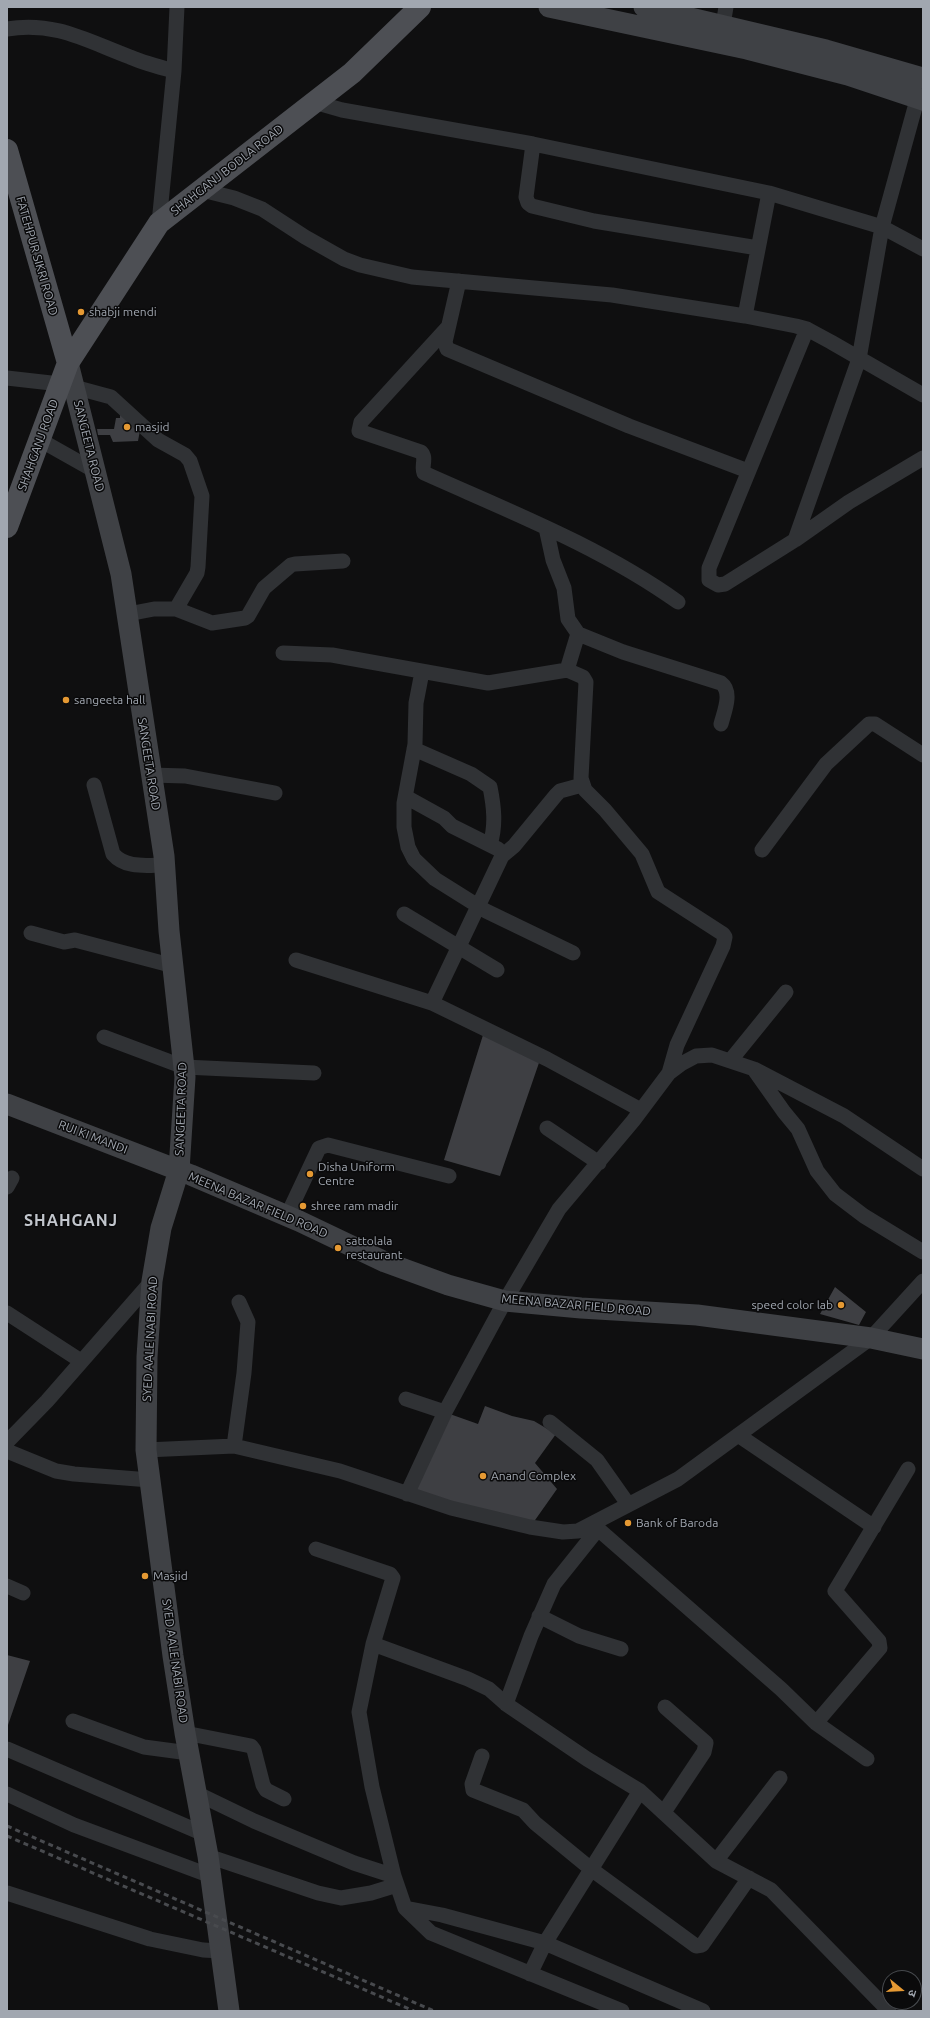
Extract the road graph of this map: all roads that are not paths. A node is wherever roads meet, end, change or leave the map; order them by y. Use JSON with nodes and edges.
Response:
{"nodes":[{"id":1,"x":177,"y":7,"type":"edge"},
{"id":2,"x":420,"y":7,"type":"edge"},
{"id":3,"x":549,"y":7,"type":"edge"},
{"id":4,"x":644,"y":7,"type":"edge"},
{"id":5,"x":724,"y":16,"type":"edge"},
{"id":6,"x":7,"y":29,"type":"edge"},
{"id":7,"x":174,"y":71,"type":"junction"},
{"id":8,"x":921,"y":89,"type":"edge"},
{"id":9,"x":314,"y":102,"type":"junction"},
{"id":10,"x":533,"y":144,"type":"junction"},
{"id":11,"x":7,"y":150,"type":"edge"},
{"id":12,"x":202,"y":190,"type":"junction"},
{"id":13,"x":770,"y":193,"type":"junction"},
{"id":14,"x":160,"y":223,"type":"junction"},
{"id":15,"x":882,"y":227,"type":"junction"},
{"id":16,"x":758,"y":248,"type":"junction"},
{"id":17,"x":923,"y":249,"type":"edge"},
{"id":18,"x":459,"y":281,"type":"junction"},
{"id":19,"x":745,"y":316,"type":"junction"},
{"id":20,"x":448,"y":327,"type":"junction"},
{"id":21,"x":807,"y":329,"type":"junction"},
{"id":22,"x":859,"y":359,"type":"junction"},
{"id":23,"x":68,"y":363,"type":"junction"},
{"id":24,"x":7,"y":378,"type":"edge"},
{"id":25,"x":67,"y":385,"type":"junction"},
{"id":26,"x":923,"y":395,"type":"edge"},
{"id":27,"x":40,"y":440,"type":"junction"},
{"id":28,"x":923,"y":458,"type":"edge"},
{"id":29,"x":95,"y":471,"type":"junction"},
{"id":30,"x":748,"y":471,"type":"junction"},
{"id":31,"x":7,"y":527,"type":"edge"},
{"id":32,"x":546,"y":528,"type":"junction"},
{"id":33,"x":795,"y":540,"type":"junction"},
{"id":34,"x":343,"y":561,"type":"dead end"},
{"id":35,"x":678,"y":602,"type":"dead end"},
{"id":36,"x":176,"y":608,"type":"junction"},
{"id":37,"x":128,"y":614,"type":"junction"},
{"id":38,"x":579,"y":635,"type":"junction"},
{"id":39,"x":283,"y":653,"type":"dead end"},
{"id":40,"x":567,"y":670,"type":"junction"},
{"id":41,"x":422,"y":672,"type":"junction"},
{"id":42,"x":721,"y":724,"type":"dead end"},
{"id":43,"x":414,"y":750,"type":"junction"},
{"id":44,"x":923,"y":755,"type":"edge"},
{"id":45,"x":151,"y":775,"type":"junction"},
{"id":46,"x":94,"y":785,"type":"dead end"},
{"id":47,"x":582,"y":785,"type":"junction"},
{"id":48,"x":275,"y":793,"type":"dead end"},
{"id":49,"x":406,"y":797,"type":"junction"},
{"id":50,"x":490,"y":845,"type":"junction"},
{"id":51,"x":762,"y":850,"type":"dead end"},
{"id":52,"x":504,"y":852,"type":"junction"},
{"id":53,"x":165,"y":866,"type":"junction"},
{"id":54,"x":477,"y":905,"type":"junction"},
{"id":55,"x":404,"y":914,"type":"dead end"},
{"id":56,"x":31,"y":933,"type":"dead end"},
{"id":57,"x":458,"y":947,"type":"junction"},
{"id":58,"x":573,"y":953,"type":"dead end"},
{"id":59,"x":296,"y":960,"type":"dead end"},
{"id":60,"x":174,"y":966,"type":"junction"},
{"id":61,"x":497,"y":970,"type":"dead end"},
{"id":62,"x":786,"y":992,"type":"dead end"},
{"id":63,"x":432,"y":1003,"type":"junction"},
{"id":64,"x":104,"y":1037,"type":"dead end"},
{"id":65,"x":730,"y":1061,"type":"junction"},
{"id":66,"x":184,"y":1067,"type":"junction"},
{"id":67,"x":754,"y":1069,"type":"junction"},
{"id":68,"x":314,"y":1073,"type":"dead end"},
{"id":69,"x":669,"y":1073,"type":"junction"},
{"id":70,"x":7,"y":1104,"type":"edge"},
{"id":71,"x":641,"y":1110,"type":"junction"},
{"id":72,"x":547,"y":1128,"type":"dead end"},
{"id":73,"x":599,"y":1163,"type":"junction"},
{"id":74,"x":923,"y":1169,"type":"edge"},
{"id":75,"x":179,"y":1170,"type":"junction"},
{"id":76,"x":449,"y":1176,"type":"dead end"},
{"id":77,"x":287,"y":1216,"type":"junction"},
{"id":78,"x":923,"y":1252,"type":"edge"},
{"id":79,"x":152,"y":1281,"type":"junction"},
{"id":80,"x":923,"y":1281,"type":"edge"},
{"id":81,"x":505,"y":1300,"type":"junction"},
{"id":82,"x":239,"y":1302,"type":"dead end"},
{"id":83,"x":7,"y":1313,"type":"edge"},
{"id":84,"x":871,"y":1338,"type":"junction"},
{"id":85,"x":923,"y":1349,"type":"edge"},
{"id":86,"x":81,"y":1361,"type":"junction"},
{"id":87,"x":406,"y":1399,"type":"dead end"},
{"id":88,"x":445,"y":1412,"type":"junction"},
{"id":89,"x":550,"y":1422,"type":"dead end"},
{"id":90,"x":738,"y":1435,"type":"junction"},
{"id":91,"x":7,"y":1442,"type":"edge"},
{"id":92,"x":234,"y":1446,"type":"junction"},
{"id":93,"x":146,"y":1450,"type":"junction"},
{"id":94,"x":7,"y":1451,"type":"edge"},
{"id":95,"x":908,"y":1469,"type":"dead end"},
{"id":96,"x":150,"y":1480,"type":"junction"},
{"id":97,"x":407,"y":1494,"type":"junction"},
{"id":98,"x":628,"y":1504,"type":"junction"},
{"id":99,"x":597,"y":1525,"type":"junction"},
{"id":100,"x":874,"y":1527,"type":"junction"},
{"id":101,"x":316,"y":1549,"type":"dead end"},
{"id":102,"x":7,"y":1586,"type":"edge"},
{"id":103,"x":23,"y":1593,"type":"dead end"},
{"id":104,"x":540,"y":1616,"type":"junction"},
{"id":105,"x":373,"y":1644,"type":"junction"},
{"id":106,"x":622,"y":1649,"type":"dead end"},
{"id":107,"x":506,"y":1704,"type":"junction"},
{"id":108,"x":665,"y":1707,"type":"dead end"},
{"id":109,"x":73,"y":1721,"type":"dead end"},
{"id":110,"x":816,"y":1723,"type":"junction"},
{"id":111,"x":185,"y":1732,"type":"junction"},
{"id":112,"x":7,"y":1749,"type":"edge"},
{"id":113,"x":189,"y":1753,"type":"junction"},
{"id":114,"x":482,"y":1756,"type":"dead end"},
{"id":115,"x":867,"y":1759,"type":"dead end"},
{"id":116,"x":780,"y":1778,"type":"dead end"},
{"id":117,"x":640,"y":1791,"type":"junction"},
{"id":118,"x":196,"y":1793,"type":"junction"},
{"id":119,"x":7,"y":1794,"type":"edge"},
{"id":120,"x":284,"y":1799,"type":"dead end"},
{"id":121,"x":664,"y":1812,"type":"junction"},
{"id":122,"x":204,"y":1834,"type":"junction"},
{"id":123,"x":716,"y":1860,"type":"junction"},
{"id":124,"x":210,"y":1866,"type":"junction"},
{"id":125,"x":592,"y":1869,"type":"junction"},
{"id":126,"x":749,"y":1878,"type":"junction"},
{"id":127,"x":395,"y":1880,"type":"junction"},
{"id":128,"x":7,"y":1893,"type":"edge"},
{"id":129,"x":405,"y":1908,"type":"junction"},
{"id":130,"x":545,"y":1943,"type":"junction"},
{"id":131,"x":221,"y":1951,"type":"junction"},
{"id":132,"x":530,"y":1974,"type":"junction"},
{"id":133,"x":229,"y":2011,"type":"edge"},
{"id":134,"x":622,"y":2011,"type":"edge"},
{"id":135,"x":703,"y":2011,"type":"edge"},
{"id":136,"x":889,"y":2011,"type":"edge"}],
"edges":[{"from":1,"to":7,"type":"street"},
{"from":2,"to":9,"type":"main road","name":"SHAHGANJ BODLA ROAD"},
{"from":3,"to":8,"type":"main road"},
{"from":4,"to":5,"type":"main road"},
{"from":5,"to":8,"type":"main road"},
{"from":6,"to":7,"type":"street"},
{"from":7,"to":14,"type":"street"},
{"from":8,"to":15,"type":"street"},
{"from":9,"to":10,"type":"street"},
{"from":9,"to":12,"type":"main road","name":"SHAHGANJ BODLA ROAD"},
{"from":10,"to":13,"type":"street"},
{"from":10,"to":16,"type":"street"},
{"from":11,"to":23,"type":"main road","name":"FATEHPUR SIKRI ROAD"},
{"from":12,"to":14,"type":"main road","name":"SHAHGANJ BODLA ROAD"},
{"from":12,"to":18,"type":"street"},
{"from":13,"to":15,"type":"street"},
{"from":13,"to":16,"type":"street"},
{"from":14,"to":23,"type":"main road","name":"SHAHGANJ BODLA ROAD"},
{"from":15,"to":17,"type":"street"},
{"from":15,"to":22,"type":"street"},
{"from":16,"to":19,"type":"street"},
{"from":18,"to":19,"type":"street"},
{"from":18,"to":20,"type":"street"},
{"from":19,"to":21,"type":"street"},
{"from":20,"to":30,"type":"street"},
{"from":20,"to":32,"type":"street"},
{"from":21,"to":22,"type":"street"},
{"from":21,"to":30,"type":"street"},
{"from":22,"to":26,"type":"street"},
{"from":22,"to":33,"type":"street"},
{"from":23,"to":25,"type":"main road","name":"SHAHGANJ ROAD"},
{"from":24,"to":25,"type":"street"},
{"from":25,"to":27,"type":"main road","name":"SHAHGANJ ROAD"},
{"from":25,"to":29,"type":"main road","name":"SANGEETA ROAD"},
{"from":25,"to":36,"type":"street"},
{"from":27,"to":29,"type":"street"},
{"from":27,"to":31,"type":"main road","name":"SHAHGANJ ROAD"},
{"from":28,"to":33,"type":"street"},
{"from":29,"to":37,"type":"main road","name":"SANGEETA ROAD"},
{"from":30,"to":33,"type":"street"},
{"from":32,"to":35,"type":"street"},
{"from":32,"to":38,"type":"street"},
{"from":34,"to":36,"type":"street"},
{"from":36,"to":37,"type":"street"},
{"from":37,"to":45,"type":"main road","name":"SANGEETA ROAD"},
{"from":38,"to":40,"type":"street"},
{"from":38,"to":42,"type":"street"},
{"from":39,"to":41,"type":"street"},
{"from":40,"to":41,"type":"street"},
{"from":40,"to":47,"type":"street"},
{"from":41,"to":43,"type":"street"},
{"from":43,"to":49,"type":"street"},
{"from":43,"to":50,"type":"street"},
{"from":44,"to":51,"type":"street"},
{"from":45,"to":48,"type":"street"},
{"from":45,"to":53,"type":"main road","name":"SANGEETA ROAD"},
{"from":46,"to":53,"type":"street"},
{"from":47,"to":52,"type":"street"},
{"from":47,"to":69,"type":"street"},
{"from":49,"to":50,"type":"street"},
{"from":49,"to":54,"type":"street"},
{"from":50,"to":52,"type":"street"},
{"from":52,"to":54,"type":"street"},
{"from":53,"to":60,"type":"main road","name":"SANGEETA ROAD"},
{"from":54,"to":57,"type":"street"},
{"from":54,"to":58,"type":"street"},
{"from":55,"to":57,"type":"street"},
{"from":56,"to":60,"type":"street"},
{"from":57,"to":61,"type":"street"},
{"from":57,"to":63,"type":"street"},
{"from":59,"to":63,"type":"street"},
{"from":60,"to":66,"type":"main road","name":"SANGEETA ROAD"},
{"from":62,"to":65,"type":"street"},
{"from":63,"to":71,"type":"street"},
{"from":64,"to":66,"type":"street"},
{"from":65,"to":67,"type":"street"},
{"from":65,"to":69,"type":"street"},
{"from":66,"to":68,"type":"street"},
{"from":66,"to":75,"type":"main road","name":"SANGEETA ROAD"},
{"from":67,"to":74,"type":"street"},
{"from":67,"to":78,"type":"street"},
{"from":69,"to":71,"type":"street"},
{"from":70,"to":75,"type":"main road","name":"RUI KI MANDI"},
{"from":71,"to":73,"type":"street"},
{"from":72,"to":73,"type":"street"},
{"from":73,"to":81,"type":"street"},
{"from":75,"to":77,"type":"main road","name":"MEENA BAZAR FIELD ROAD"},
{"from":75,"to":79,"type":"main road","name":"SYED AALE NABI ROAD"},
{"from":76,"to":77,"type":"street"},
{"from":77,"to":81,"type":"main road","name":"MEENA BAZAR FIELD ROAD"},
{"from":79,"to":86,"type":"street"},
{"from":79,"to":93,"type":"main road","name":"SYED AALE NABI ROAD"},
{"from":80,"to":84,"type":"street"},
{"from":81,"to":84,"type":"main road","name":"MEENA BAZAR FIELD ROAD"},
{"from":81,"to":88,"type":"street"},
{"from":82,"to":92,"type":"street"},
{"from":83,"to":86,"type":"street"},
{"from":84,"to":85,"type":"main road","name":"MEENA BAZAR FIELD ROAD"},
{"from":84,"to":90,"type":"street"},
{"from":86,"to":91,"type":"street"},
{"from":87,"to":88,"type":"street"},
{"from":88,"to":97,"type":"street"},
{"from":89,"to":98,"type":"street"},
{"from":90,"to":98,"type":"street"},
{"from":90,"to":100,"type":"street"},
{"from":92,"to":93,"type":"street"},
{"from":92,"to":97,"type":"street"},
{"from":93,"to":96,"type":"main road","name":"SYED AALE NABI ROAD"},
{"from":94,"to":96,"type":"street"},
{"from":95,"to":100,"type":"street"},
{"from":96,"to":111,"type":"main road","name":"SYED AALE NABI ROAD"},
{"from":97,"to":99,"type":"street"},
{"from":98,"to":99,"type":"street"},
{"from":99,"to":104,"type":"street"},
{"from":99,"to":110,"type":"street"},
{"from":100,"to":110,"type":"street"},
{"from":101,"to":105,"type":"street"},
{"from":102,"to":103,"type":"street"},
{"from":104,"to":106,"type":"street"},
{"from":104,"to":107,"type":"street"},
{"from":105,"to":107,"type":"street"},
{"from":105,"to":127,"type":"street"},
{"from":107,"to":117,"type":"street"},
{"from":108,"to":121,"type":"street"},
{"from":109,"to":113,"type":"street"},
{"from":110,"to":115,"type":"street"},
{"from":111,"to":113,"type":"main road","name":"SYED AALE NABI ROAD"},
{"from":111,"to":120,"type":"street"},
{"from":112,"to":122,"type":"street"},
{"from":113,"to":118,"type":"main road","name":"SYED AALE NABI ROAD"},
{"from":114,"to":125,"type":"street"},
{"from":116,"to":123,"type":"street"},
{"from":117,"to":121,"type":"street"},
{"from":117,"to":125,"type":"street"},
{"from":118,"to":122,"type":"main road","name":"SYED AALE NABI ROAD"},
{"from":118,"to":127,"type":"street"},
{"from":119,"to":124,"type":"street"},
{"from":121,"to":123,"type":"street"},
{"from":122,"to":124,"type":"main road","name":"SYED AALE NABI ROAD"},
{"from":123,"to":126,"type":"street"},
{"from":124,"to":127,"type":"street"},
{"from":124,"to":131,"type":"main road","name":"SYED AALE NABI ROAD"},
{"from":125,"to":126,"type":"street"},
{"from":125,"to":130,"type":"street"},
{"from":126,"to":136,"type":"street"},
{"from":127,"to":129,"type":"street"},
{"from":128,"to":131,"type":"street"},
{"from":129,"to":130,"type":"street"},
{"from":129,"to":132,"type":"street"},
{"from":130,"to":132,"type":"street"},
{"from":130,"to":135,"type":"street"},
{"from":131,"to":133,"type":"main road","name":"SYED AALE NABI ROAD"},
{"from":132,"to":134,"type":"street"}]}
